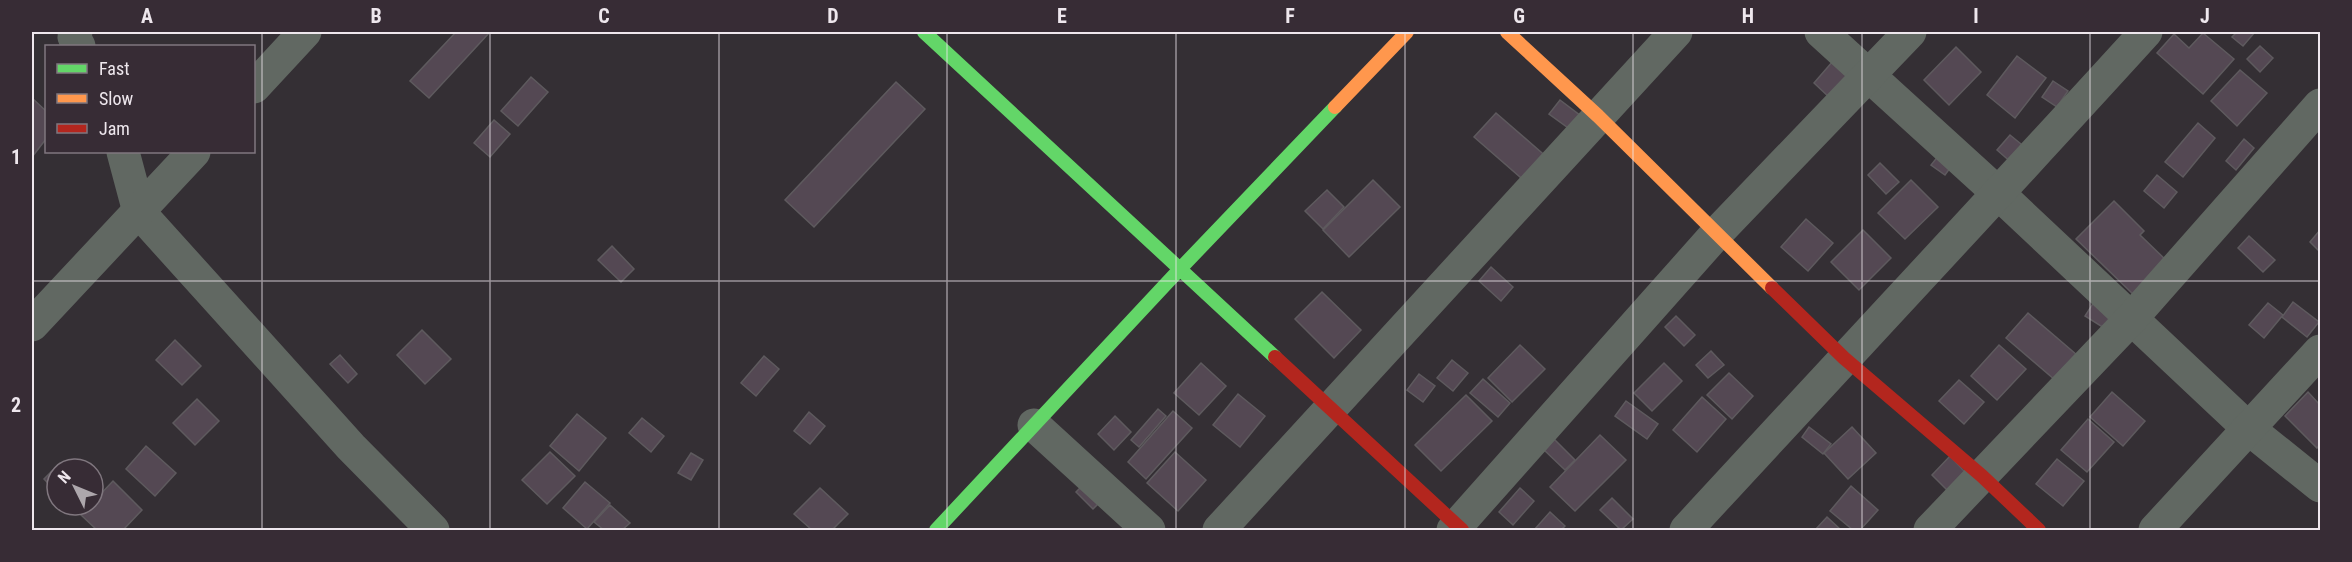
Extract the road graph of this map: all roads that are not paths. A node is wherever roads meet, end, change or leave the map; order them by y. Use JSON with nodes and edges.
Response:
{"nodes":[{"id":1,"x":305,"y":32,"type":"edge"},
{"id":2,"x":924,"y":32,"type":"edge"},
{"id":3,"x":1407,"y":32,"type":"edge"},
{"id":4,"x":1507,"y":32,"type":"edge"},
{"id":5,"x":1676,"y":32,"type":"edge"},
{"id":6,"x":1821,"y":32,"type":"edge"},
{"id":7,"x":1910,"y":32,"type":"edge"},
{"id":8,"x":2145,"y":32,"type":"edge"},
{"id":9,"x":1868,"y":75,"type":"junction"},
{"id":10,"x":255,"y":86,"type":"edge"},
{"id":11,"x":2320,"y":105,"type":"edge"},
{"id":12,"x":1598,"y":116,"type":"junction"},
{"id":13,"x":123,"y":153,"type":"edge"},
{"id":14,"x":193,"y":153,"type":"edge"},
{"id":15,"x":1999,"y":194,"type":"junction"},
{"id":16,"x":139,"y":212,"type":"junction"},
{"id":17,"x":1717,"y":233,"type":"junction"},
{"id":18,"x":1179,"y":270,"type":"junction"},
{"id":19,"x":2131,"y":319,"type":"junction"},
{"id":20,"x":32,"y":325,"type":"edge"},
{"id":21,"x":2320,"y":351,"type":"edge"},
{"id":22,"x":1844,"y":358,"type":"junction"},
{"id":23,"x":1332,"y":408,"type":"junction"},
{"id":24,"x":1034,"y":425,"type":"junction"},
{"id":25,"x":2249,"y":429,"type":"junction"},
{"id":26,"x":1982,"y":476,"type":"junction"},
{"id":27,"x":2320,"y":486,"type":"edge"},
{"id":28,"x":1457,"y":529,"type":"edge"},
{"id":29,"x":433,"y":531,"type":"edge"},
{"id":30,"x":936,"y":531,"type":"edge"},
{"id":31,"x":1149,"y":531,"type":"edge"},
{"id":32,"x":1219,"y":531,"type":"edge"},
{"id":33,"x":1686,"y":531,"type":"edge"},
{"id":34,"x":1930,"y":531,"type":"edge"},
{"id":35,"x":2039,"y":531,"type":"edge"},
{"id":36,"x":2155,"y":531,"type":"edge"}],
"edges":[{"from":1,"to":10,"type":"street"},
{"from":2,"to":18,"type":"street"},
{"from":3,"to":18,"type":"street"},
{"from":4,"to":12,"type":"street"},
{"from":5,"to":12,"type":"street"},
{"from":6,"to":9,"type":"street"},
{"from":7,"to":9,"type":"street"},
{"from":8,"to":15,"type":"street"},
{"from":9,"to":15,"type":"street"},
{"from":9,"to":17,"type":"street"},
{"from":11,"to":19,"type":"street"},
{"from":12,"to":17,"type":"street"},
{"from":12,"to":23,"type":"street"},
{"from":13,"to":16,"type":"street"},
{"from":14,"to":16,"type":"street"},
{"from":15,"to":19,"type":"street"},
{"from":15,"to":22,"type":"street"},
{"from":16,"to":20,"type":"street"},
{"from":16,"to":29,"type":"street"},
{"from":17,"to":22,"type":"street"},
{"from":17,"to":28,"type":"street"},
{"from":18,"to":23,"type":"street"},
{"from":18,"to":24,"type":"street"},
{"from":19,"to":25,"type":"street"},
{"from":19,"to":26,"type":"street"},
{"from":21,"to":25,"type":"street"},
{"from":22,"to":26,"type":"street"},
{"from":22,"to":33,"type":"street"},
{"from":23,"to":28,"type":"street"},
{"from":23,"to":32,"type":"street"},
{"from":24,"to":30,"type":"street"},
{"from":24,"to":31,"type":"street"},
{"from":25,"to":27,"type":"street"},
{"from":25,"to":36,"type":"street"},
{"from":26,"to":34,"type":"street"},
{"from":26,"to":35,"type":"street"}]}
